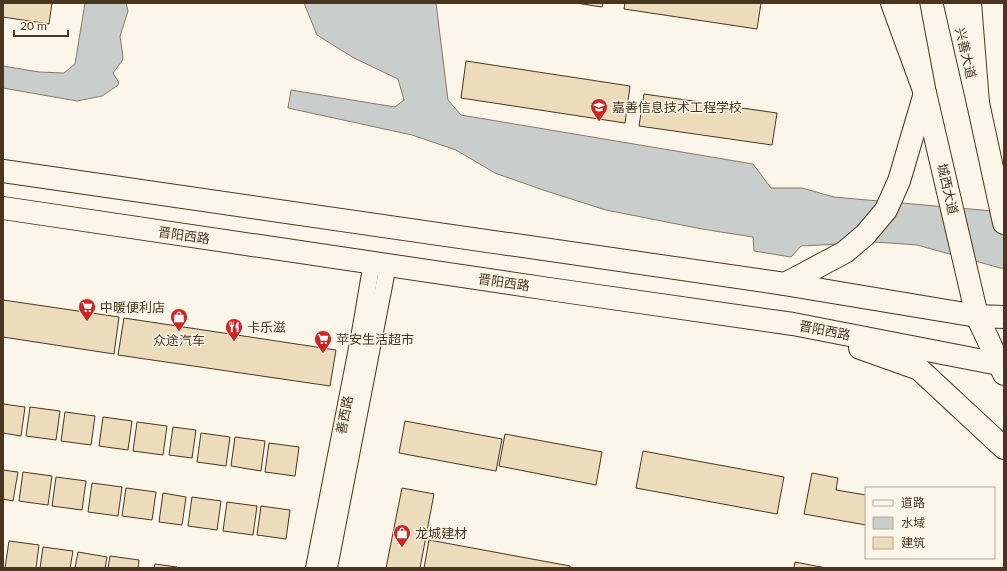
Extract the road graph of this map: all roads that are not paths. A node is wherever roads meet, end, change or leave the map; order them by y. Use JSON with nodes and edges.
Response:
{"nodes":[{"id":1,"x":892,"y":3,"type":"edge"},
{"id":2,"x":908,"y":3,"type":"edge"},
{"id":3,"x":955,"y":3,"type":"edge"},
{"id":4,"x":970,"y":3,"type":"edge"},
{"id":5,"x":924,"y":91,"type":"junction"},
{"id":6,"x":978,"y":103,"type":"junction"},
{"id":7,"x":3,"y":171,"type":"edge"},
{"id":8,"x":3,"y":208,"type":"edge"},
{"id":9,"x":1004,"y":223,"type":"edge"},
{"id":10,"x":380,"y":264,"type":"junction"},
{"id":11,"x":785,"y":284,"type":"junction"},
{"id":12,"x":977,"y":316,"type":"junction"},
{"id":13,"x":1004,"y":317,"type":"edge"},
{"id":14,"x":793,"y":324,"type":"junction"},
{"id":15,"x":1003,"y":368,"type":"edge"},
{"id":16,"x":1004,"y":448,"type":"edge"},
{"id":17,"x":314,"y":568,"type":"edge"},
{"id":18,"x":329,"y":568,"type":"edge"}],
"edges":[{"from":1,"to":5,"type":"main road","name":"城西大道"},
{"from":2,"to":5,"type":"main road"},
{"from":3,"to":6,"type":"main road","name":"兴善大道"},
{"from":4,"to":6,"type":"main road"},
{"from":5,"to":11,"type":"main road"},
{"from":5,"to":12,"type":"main road","name":"城西大道"},
{"from":6,"to":9,"type":"main road"},
{"from":7,"to":11,"type":"main road"},
{"from":8,"to":10,"type":"main road","name":"晋阳西路"},
{"from":10,"to":14,"type":"main road","name":"晋阳西路"},
{"from":10,"to":17,"type":"street","name":"善西路"},
{"from":10,"to":18,"type":"street","name":"善西路"},
{"from":11,"to":12,"type":"main road"},
{"from":12,"to":13,"type":"main road"},
{"from":12,"to":15,"type":"main road","name":"城西大道"},
{"from":14,"to":15,"type":"main road","name":"晋阳西路"},
{"from":14,"to":16,"type":"main road"}]}
